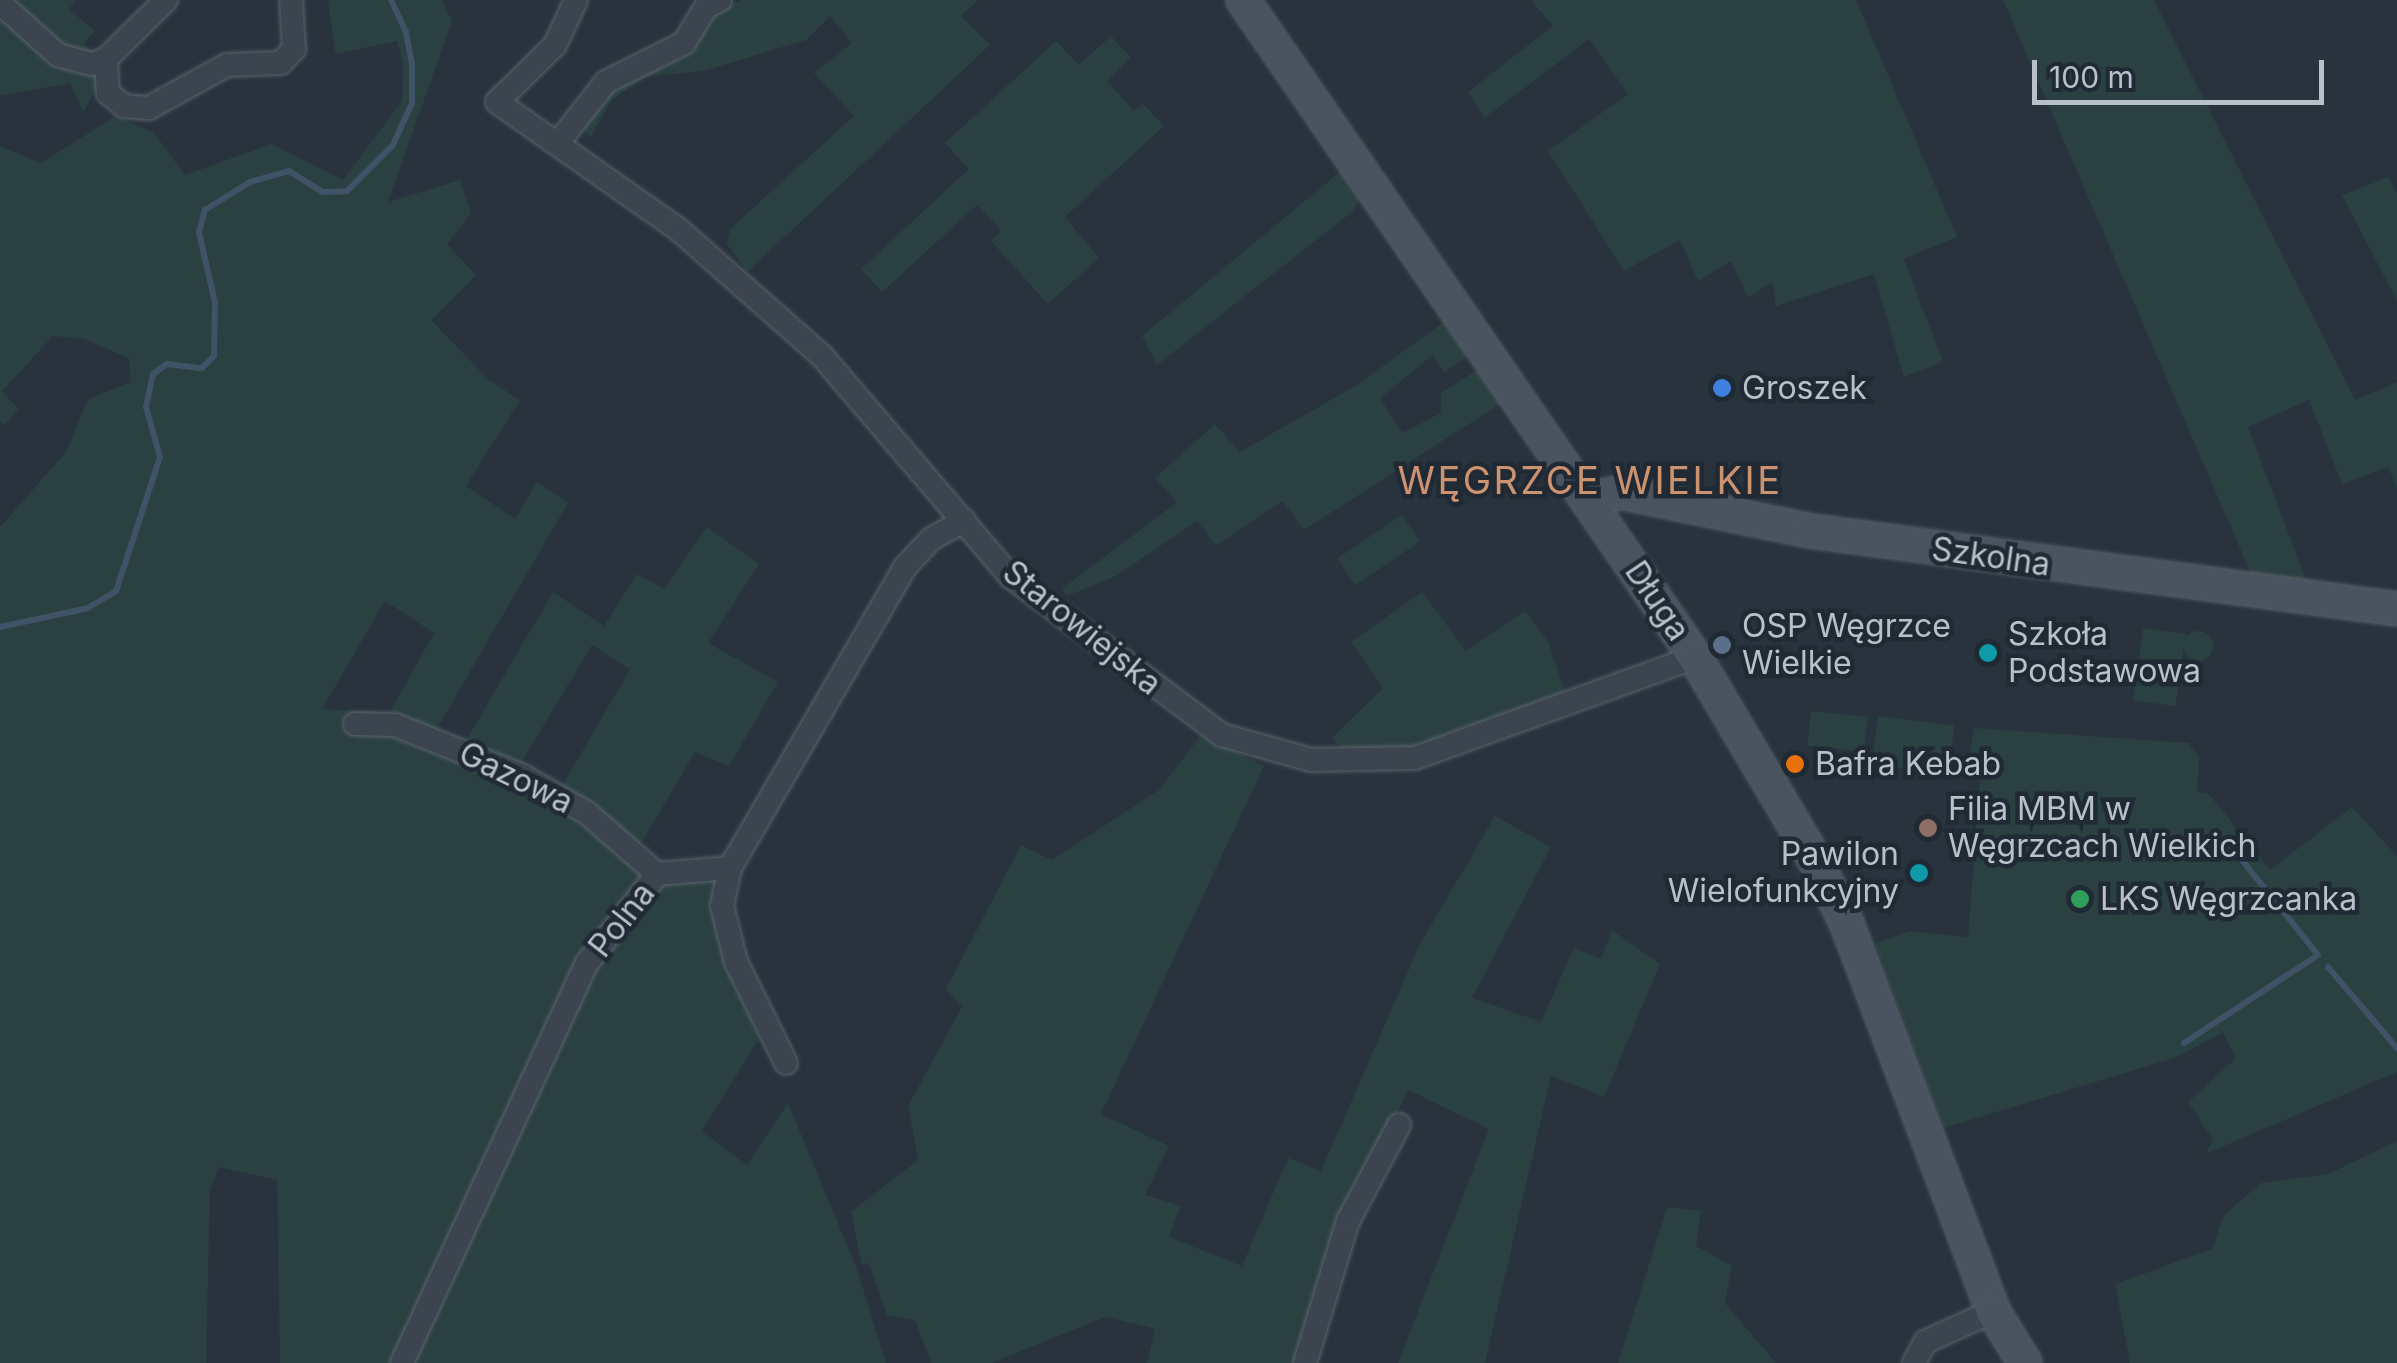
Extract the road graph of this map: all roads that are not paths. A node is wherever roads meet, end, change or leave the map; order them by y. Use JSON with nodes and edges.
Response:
{"nodes":[{"id":1,"x":166,"y":0,"type":"edge"},
{"id":2,"x":290,"y":0,"type":"edge"},
{"id":3,"x":576,"y":0,"type":"edge"},
{"id":4,"x":720,"y":0,"type":"edge"},
{"id":5,"x":0,"y":4,"type":"edge"},
{"id":6,"x":1257,"y":5,"type":"edge"},
{"id":7,"x":106,"y":60,"type":"junction"},
{"id":8,"x":557,"y":144,"type":"junction"},
{"id":9,"x":1588,"y":498,"type":"junction"},
{"id":10,"x":964,"y":520,"type":"junction"},
{"id":11,"x":2397,"y":609,"type":"edge"},
{"id":12,"x":1695,"y":656,"type":"junction"},
{"id":13,"x":355,"y":724,"type":"dead end"},
{"id":14,"x":730,"y":868,"type":"junction"},
{"id":15,"x":657,"y":874,"type":"junction"},
{"id":16,"x":786,"y":1063,"type":"dead end"},
{"id":17,"x":1398,"y":1125,"type":"dead end"},
{"id":18,"x":1993,"y":1310,"type":"junction"},
{"id":19,"x":402,"y":1363,"type":"edge"},
{"id":20,"x":1304,"y":1363,"type":"edge"},
{"id":21,"x":1914,"y":1363,"type":"edge"},
{"id":22,"x":2025,"y":1363,"type":"edge"}],
"edges":[{"from":1,"to":7,"type":"street"},
{"from":2,"to":7,"type":"street"},
{"from":3,"to":8,"type":"street","name":"Starowiejska"},
{"from":4,"to":8,"type":"street"},
{"from":5,"to":7,"type":"street"},
{"from":6,"to":9,"type":"street","name":"Długa"},
{"from":8,"to":10,"type":"street","name":"Starowiejska"},
{"from":9,"to":11,"type":"street","name":"Szkolna"},
{"from":9,"to":12,"type":"street","name":"Długa"},
{"from":10,"to":12,"type":"street","name":"Starowiejska"},
{"from":10,"to":14,"type":"street"},
{"from":12,"to":18,"type":"street","name":"Długa"},
{"from":13,"to":15,"type":"street","name":"Gazowa"},
{"from":14,"to":15,"type":"street","name":"Polna"},
{"from":14,"to":16,"type":"street"},
{"from":15,"to":19,"type":"street","name":"Polna"},
{"from":17,"to":20,"type":"street"},
{"from":18,"to":21,"type":"street"},
{"from":18,"to":22,"type":"street","name":"Długa"}]}
